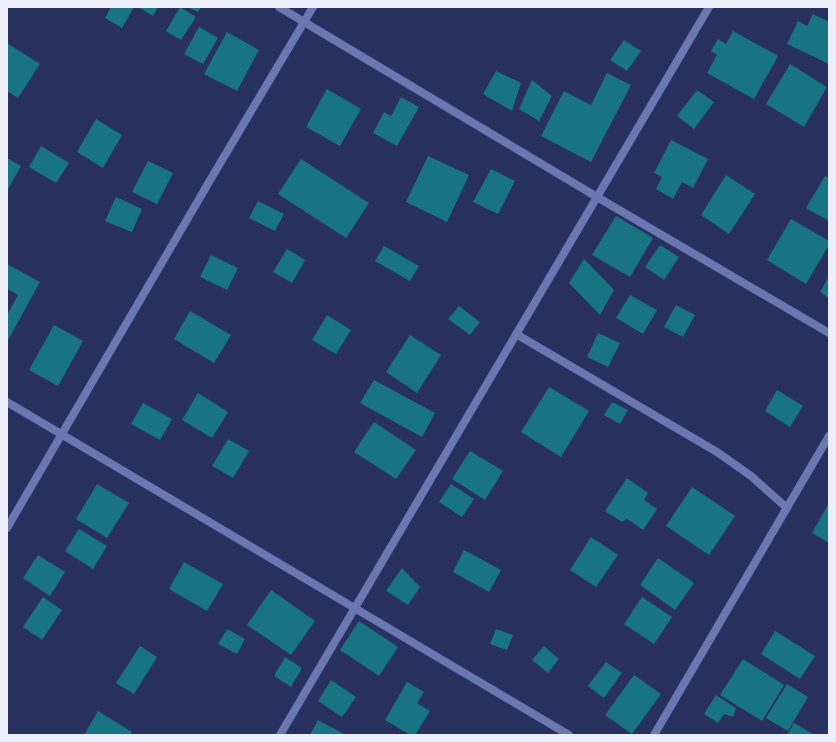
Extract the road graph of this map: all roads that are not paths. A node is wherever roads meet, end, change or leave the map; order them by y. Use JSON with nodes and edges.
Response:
{"nodes":[{"id":1,"x":279,"y":7,"type":"edge"},
{"id":2,"x":313,"y":7,"type":"edge"},
{"id":3,"x":709,"y":7,"type":"edge"},
{"id":4,"x":304,"y":22,"type":"junction"},
{"id":5,"x":597,"y":197,"type":"junction"},
{"id":6,"x":829,"y":333,"type":"edge"},
{"id":7,"x":516,"y":334,"type":"junction"},
{"id":8,"x":7,"y":402,"type":"edge"},
{"id":9,"x":62,"y":434,"type":"junction"},
{"id":10,"x":829,"y":436,"type":"edge"},
{"id":11,"x":787,"y":508,"type":"junction"},
{"id":12,"x":7,"y":528,"type":"edge"},
{"id":13,"x":355,"y":608,"type":"junction"},
{"id":14,"x":280,"y":735,"type":"edge"},
{"id":15,"x":569,"y":735,"type":"edge"},
{"id":16,"x":654,"y":735,"type":"edge"}],
"edges":[{"from":1,"to":4,"type":"street"},
{"from":2,"to":4,"type":"street"},
{"from":3,"to":5,"type":"street"},
{"from":4,"to":5,"type":"street"},
{"from":4,"to":9,"type":"street"},
{"from":5,"to":6,"type":"street"},
{"from":5,"to":7,"type":"street"},
{"from":7,"to":11,"type":"street"},
{"from":7,"to":13,"type":"street"},
{"from":8,"to":9,"type":"street"},
{"from":9,"to":12,"type":"street"},
{"from":9,"to":13,"type":"street"},
{"from":10,"to":11,"type":"street"},
{"from":11,"to":16,"type":"street"},
{"from":13,"to":14,"type":"street"},
{"from":13,"to":15,"type":"street"}]}
